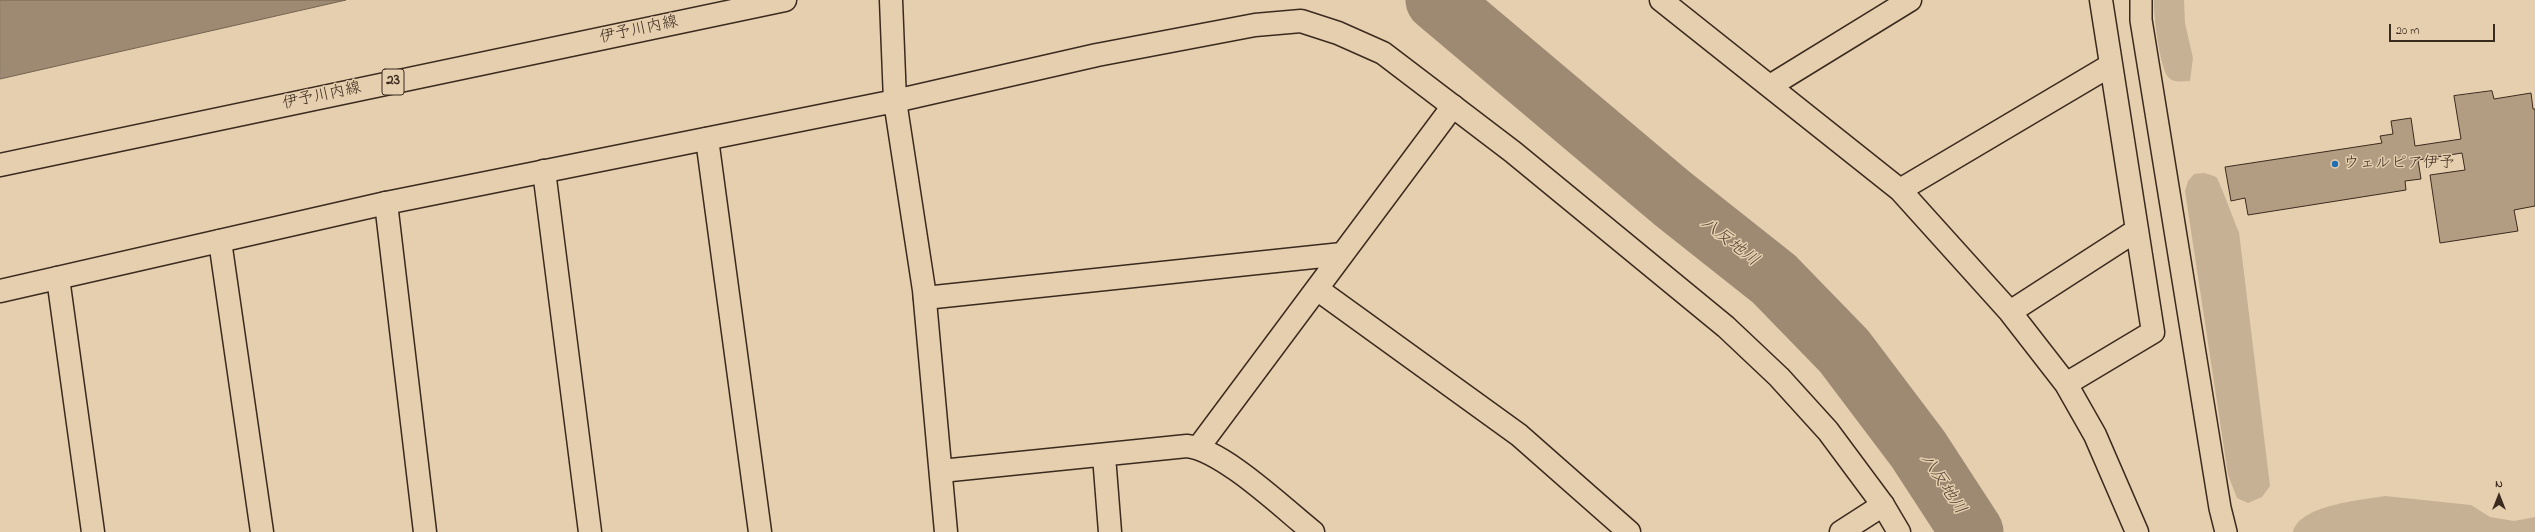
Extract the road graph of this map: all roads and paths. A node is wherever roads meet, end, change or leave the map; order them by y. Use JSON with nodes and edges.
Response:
{"nodes":[{"id":1,"x":786,"y":0,"type":"edge"},
{"id":2,"x":891,"y":0,"type":"edge"},
{"id":3,"x":1660,"y":0,"type":"edge"},
{"id":4,"x":1910,"y":0,"type":"edge"},
{"id":5,"x":2101,"y":0,"type":"edge"},
{"id":6,"x":2141,"y":0,"type":"edge"},
{"id":7,"x":2111,"y":65,"type":"junction"},
{"id":8,"x":1770,"y":86,"type":"junction"},
{"id":9,"x":894,"y":101,"type":"junction"},
{"id":10,"x":1453,"y":106,"type":"junction"},
{"id":11,"x":707,"y":139,"type":"junction"},
{"id":12,"x":0,"y":165,"type":"edge"},
{"id":13,"x":544,"y":171,"type":"junction"},
{"id":14,"x":1900,"y":190,"type":"junction"},
{"id":15,"x":386,"y":203,"type":"junction"},
{"id":16,"x":2137,"y":230,"type":"junction"},
{"id":17,"x":220,"y":241,"type":"junction"},
{"id":18,"x":1342,"y":254,"type":"junction"},
{"id":19,"x":58,"y":278,"type":"junction"},
{"id":20,"x":1317,"y":289,"type":"junction"},
{"id":21,"x":0,"y":291,"type":"edge"},
{"id":22,"x":925,"y":298,"type":"junction"},
{"id":23,"x":2010,"y":312,"type":"junction"},
{"id":24,"x":2066,"y":384,"type":"junction"},
{"id":25,"x":1198,"y":448,"type":"junction"},
{"id":26,"x":1104,"y":456,"type":"junction"},
{"id":27,"x":941,"y":471,"type":"junction"},
{"id":28,"x":1883,"y":504,"type":"junction"},
{"id":29,"x":93,"y":532,"type":"edge"},
{"id":30,"x":262,"y":532,"type":"edge"},
{"id":31,"x":425,"y":532,"type":"edge"},
{"id":32,"x":590,"y":532,"type":"edge"},
{"id":33,"x":760,"y":532,"type":"edge"},
{"id":34,"x":943,"y":532,"type":"edge"},
{"id":35,"x":1110,"y":532,"type":"edge"},
{"id":36,"x":1314,"y":532,"type":"edge"},
{"id":37,"x":1629,"y":532,"type":"edge"},
{"id":38,"x":1841,"y":532,"type":"edge"},
{"id":39,"x":1899,"y":532,"type":"edge"},
{"id":40,"x":2137,"y":532,"type":"edge"},
{"id":41,"x":2226,"y":532,"type":"edge"}],
"edges":[{"from":1,"to":12,"type":"street","name":"伊予川内線","number":"23"},
{"from":2,"to":9,"type":"street"},
{"from":3,"to":8,"type":"street"},
{"from":4,"to":8,"type":"street"},
{"from":5,"to":7,"type":"street"},
{"from":6,"to":41,"type":"lane"},
{"from":7,"to":14,"type":"street"},
{"from":7,"to":16,"type":"street"},
{"from":8,"to":14,"type":"street"},
{"from":9,"to":10,"type":"street"},
{"from":9,"to":11,"type":"street"},
{"from":9,"to":22,"type":"street"},
{"from":10,"to":18,"type":"street"},
{"from":10,"to":28,"type":"street"},
{"from":11,"to":13,"type":"street"},
{"from":11,"to":33,"type":"street"},
{"from":13,"to":15,"type":"street"},
{"from":13,"to":32,"type":"street"},
{"from":14,"to":23,"type":"street"},
{"from":15,"to":17,"type":"street"},
{"from":15,"to":31,"type":"street"},
{"from":16,"to":23,"type":"street"},
{"from":16,"to":24,"type":"street"},
{"from":17,"to":19,"type":"street"},
{"from":17,"to":30,"type":"street"},
{"from":18,"to":20,"type":"street"},
{"from":18,"to":22,"type":"street"},
{"from":19,"to":21,"type":"street"},
{"from":19,"to":29,"type":"street"},
{"from":20,"to":25,"type":"street"},
{"from":20,"to":37,"type":"street"},
{"from":22,"to":27,"type":"street"},
{"from":23,"to":24,"type":"street"},
{"from":24,"to":40,"type":"street"},
{"from":25,"to":26,"type":"street"},
{"from":25,"to":36,"type":"street"},
{"from":26,"to":27,"type":"street"},
{"from":26,"to":35,"type":"street"},
{"from":27,"to":34,"type":"street"},
{"from":28,"to":38,"type":"street"},
{"from":28,"to":39,"type":"street"}]}
